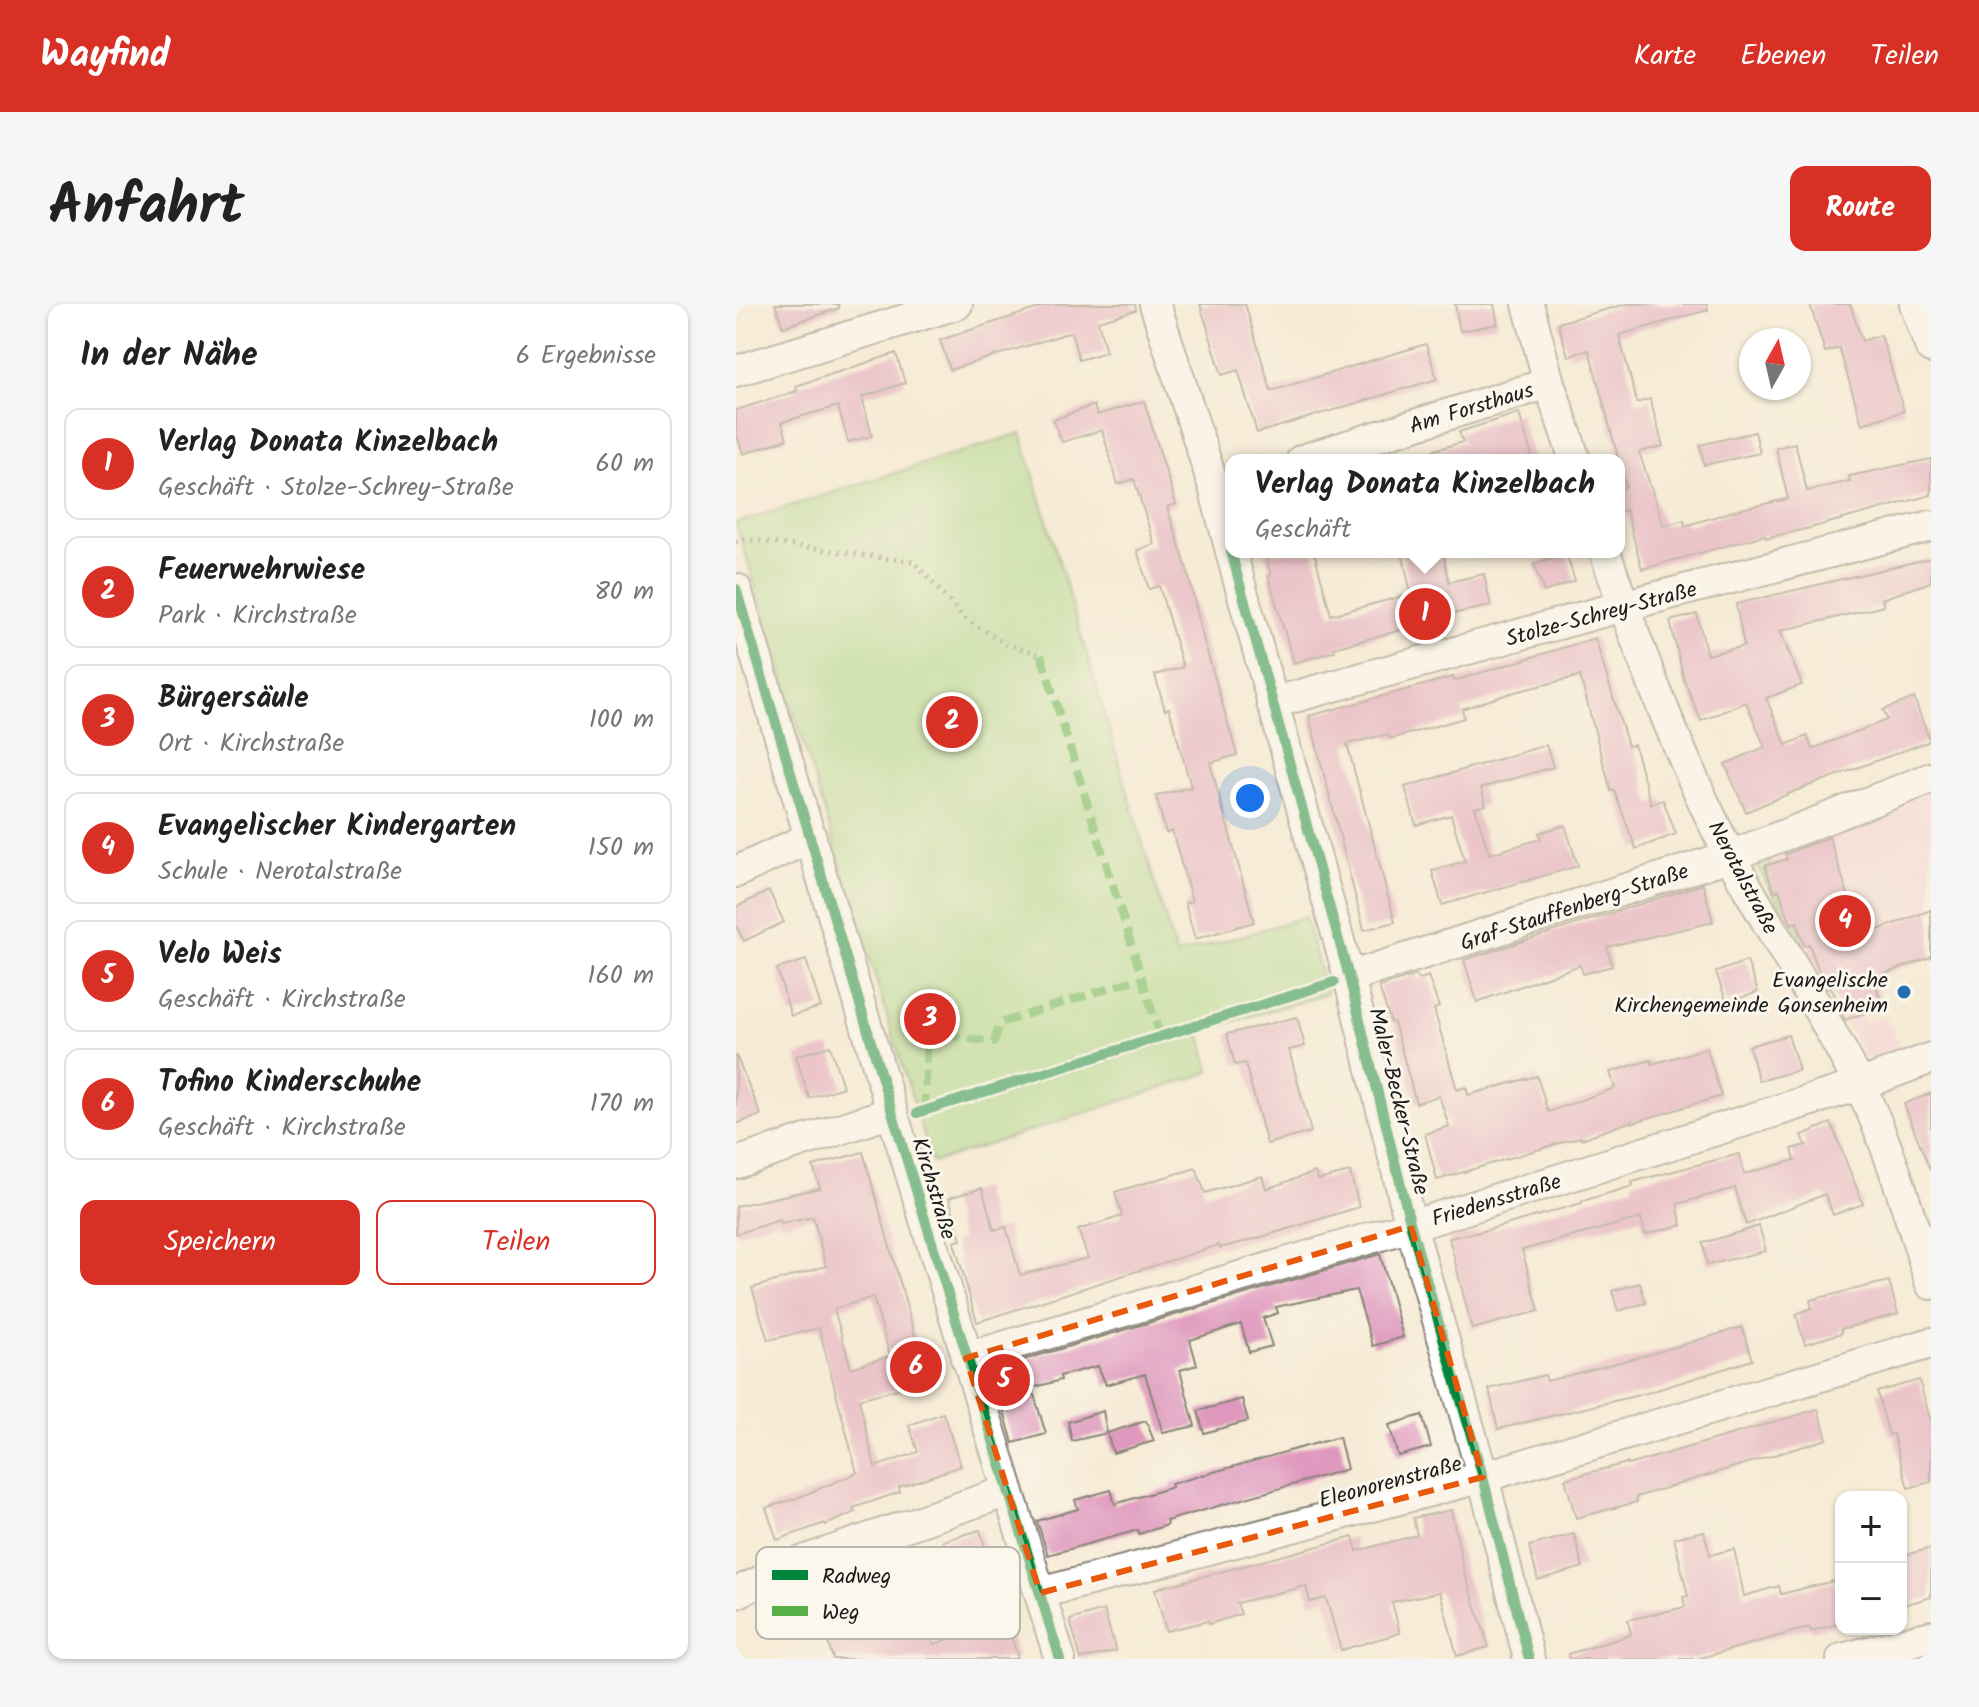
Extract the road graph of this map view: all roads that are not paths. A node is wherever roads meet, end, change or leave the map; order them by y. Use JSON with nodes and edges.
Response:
{"nodes":[{"id":1,"x":957,"y":304,"type":"edge"},
{"id":2,"x":1155,"y":304,"type":"edge"},
{"id":3,"x":1528,"y":304,"type":"edge"},
{"id":4,"x":1915,"y":304,"type":"edge"},
{"id":5,"x":1931,"y":348,"type":"edge"},
{"id":6,"x":736,"y":371,"type":"edge"},
{"id":7,"x":1549,"y":383,"type":"junction"},
{"id":8,"x":1321,"y":454,"type":"edge"},
{"id":9,"x":1573,"y":454,"type":"edge"},
{"id":10,"x":1222,"y":485,"type":"edge"},
{"id":11,"x":1225,"y":507,"type":"edge"},
{"id":12,"x":1931,"y":526,"type":"edge"},
{"id":13,"x":1233,"y":558,"type":"edge"},
{"id":14,"x":1607,"y":558,"type":"edge"},
{"id":15,"x":736,"y":589,"type":"edge"},
{"id":16,"x":1623,"y":606,"type":"junction"},
{"id":17,"x":1272,"y":703,"type":"junction"},
{"id":18,"x":1931,"y":778,"type":"edge"},
{"id":19,"x":811,"y":837,"type":"junction"},
{"id":20,"x":1730,"y":856,"type":"junction"},
{"id":21,"x":736,"y":872,"type":"edge"},
{"id":22,"x":1349,"y":977,"type":"junction"},
{"id":23,"x":1931,"y":1058,"type":"edge"},
{"id":24,"x":1859,"y":1085,"type":"junction"},
{"id":25,"x":892,"y":1112,"type":"junction"},
{"id":26,"x":736,"y":1163,"type":"edge"},
{"id":27,"x":1411,"y":1226,"type":"junction"},
{"id":28,"x":1931,"y":1284,"type":"edge"},
{"id":29,"x":1931,"y":1343,"type":"edge"},
{"id":30,"x":966,"y":1358,"type":"junction"},
{"id":31,"x":1483,"y":1477,"type":"junction"},
{"id":32,"x":1008,"y":1491,"type":"junction"},
{"id":33,"x":844,"y":1547,"type":"edge"},
{"id":34,"x":756,"y":1584,"type":"edge"},
{"id":35,"x":736,"y":1593,"type":"edge"},
{"id":36,"x":1040,"y":1593,"type":"junction"},
{"id":37,"x":1931,"y":1636,"type":"edge"},
{"id":38,"x":1060,"y":1659,"type":"edge"},
{"id":39,"x":1529,"y":1659,"type":"edge"},
{"id":40,"x":1842,"y":1659,"type":"edge"}],
"edges":[{"from":1,"to":6,"type":"street"},
{"from":2,"to":10,"type":"street","name":"Maler-Becker-Straße"},
{"from":3,"to":7,"type":"street"},
{"from":4,"to":5,"type":"street"},
{"from":7,"to":8,"type":"street","name":"Am Forsthaus"},
{"from":7,"to":9,"type":"street"},
{"from":10,"to":11,"type":"street","name":"Maler-Becker-Straße"},
{"from":12,"to":16,"type":"street","name":"Stolze-Schrey-Straße"},
{"from":13,"to":17,"type":"street","name":"Maler-Becker-Straße"},
{"from":14,"to":16,"type":"street","name":"Nerotalstraße"},
{"from":15,"to":19,"type":"street","name":"Kirchstraße"},
{"from":16,"to":17,"type":"street","name":"Stolze-Schrey-Straße"},
{"from":16,"to":20,"type":"street","name":"Nerotalstraße"},
{"from":17,"to":22,"type":"street","name":"Maler-Becker-Straße"},
{"from":18,"to":20,"type":"street","name":"Graf-Stauffenberg-Straße"},
{"from":19,"to":21,"type":"street"},
{"from":19,"to":25,"type":"street","name":"Kirchstraße"},
{"from":20,"to":22,"type":"street","name":"Graf-Stauffenberg-Straße"},
{"from":20,"to":24,"type":"street","name":"Nerotalstraße"},
{"from":22,"to":27,"type":"street","name":"Maler-Becker-Straße"},
{"from":23,"to":24,"type":"street","name":"Friedensstraße"},
{"from":24,"to":27,"type":"street","name":"Friedensstraße"},
{"from":24,"to":28,"type":"street","name":"Nerotalstraße"},
{"from":25,"to":26,"type":"street"},
{"from":25,"to":30,"type":"street","name":"Kirchstraße"},
{"from":27,"to":30,"type":"street","name":"Friedensstraße"},
{"from":27,"to":31,"type":"street","name":"Maler-Becker-Straße"},
{"from":29,"to":31,"type":"street","name":"Eleonorenstraße"},
{"from":30,"to":32,"type":"street","name":"Kirchstraße"},
{"from":31,"to":36,"type":"street","name":"Eleonorenstraße"},
{"from":31,"to":39,"type":"street","name":"Maler-Becker-Straße"},
{"from":32,"to":33,"type":"street"},
{"from":32,"to":36,"type":"street","name":"Kirchstraße"},
{"from":34,"to":35,"type":"street"},
{"from":36,"to":38,"type":"street","name":"Kirchstraße"},
{"from":37,"to":40,"type":"street"}]}
